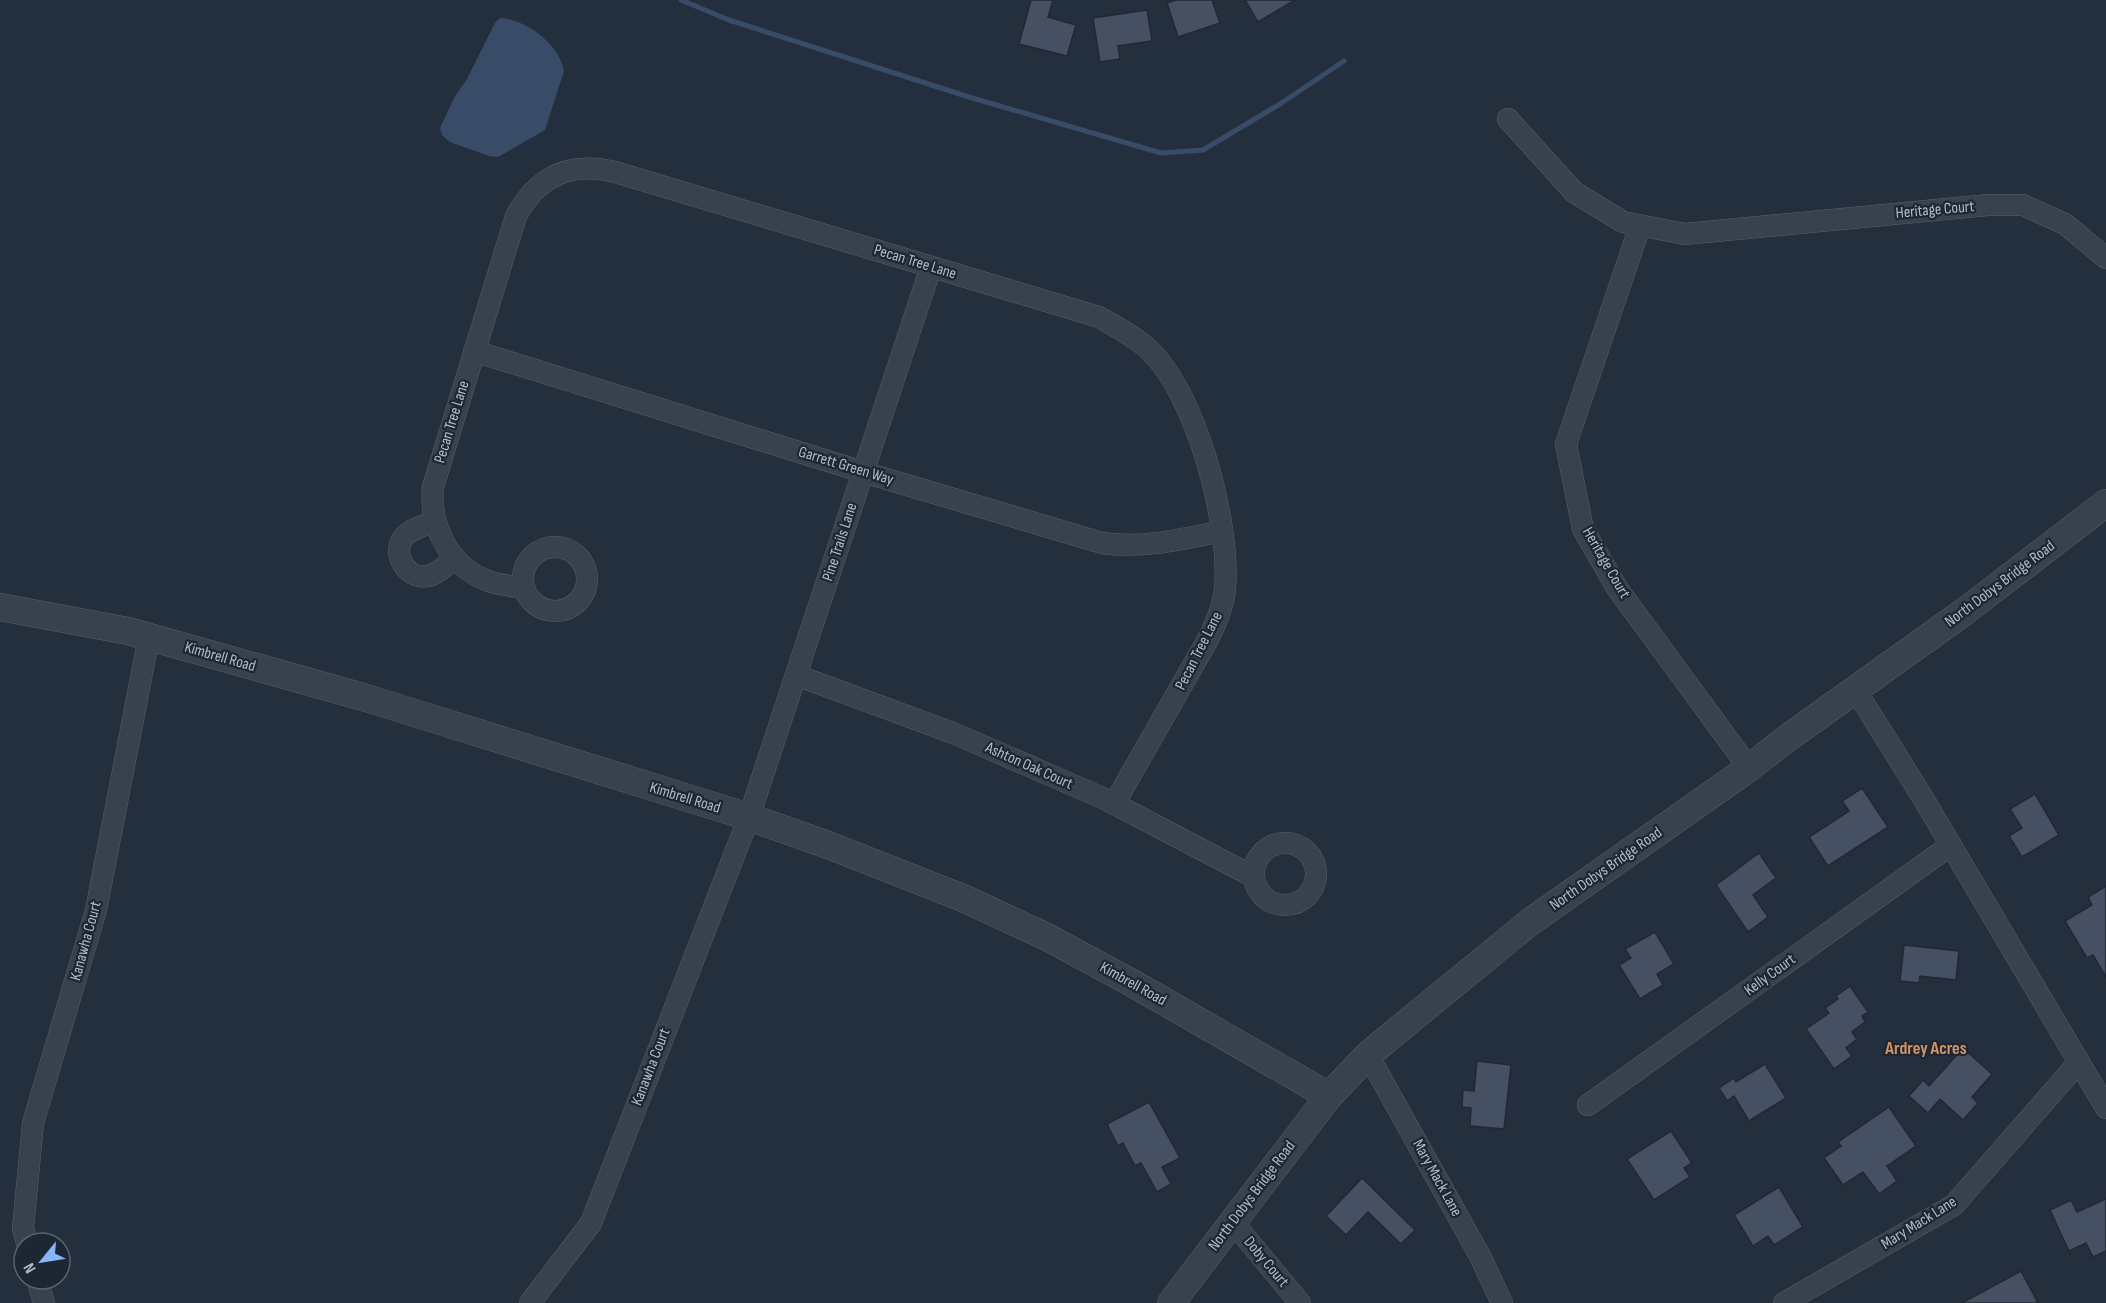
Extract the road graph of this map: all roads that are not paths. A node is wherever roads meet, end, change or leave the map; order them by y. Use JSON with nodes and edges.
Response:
{"nodes":[{"id":1,"x":1508,"y":119,"type":"dead end"},
{"id":2,"x":1640,"y":226,"type":"junction"},
{"id":3,"x":2106,"y":258,"type":"edge"},
{"id":4,"x":931,"y":267,"type":"junction"},
{"id":5,"x":474,"y":351,"type":"junction"},
{"id":6,"x":863,"y":472,"type":"junction"},
{"id":7,"x":2106,"y":503,"type":"edge"},
{"id":8,"x":435,"y":522,"type":"junction"},
{"id":9,"x":1222,"y":531,"type":"junction"},
{"id":10,"x":455,"y":558,"type":"junction"},
{"id":11,"x":524,"y":588,"type":"dead end"},
{"id":12,"x":0,"y":607,"type":"edge"},
{"id":13,"x":149,"y":637,"type":"junction"},
{"id":14,"x":796,"y":675,"type":"junction"},
{"id":15,"x":1855,"y":689,"type":"junction"},
{"id":16,"x":1749,"y":768,"type":"junction"},
{"id":17,"x":1114,"y":804,"type":"junction"},
{"id":18,"x":749,"y":817,"type":"junction"},
{"id":19,"x":1952,"y":845,"type":"junction"},
{"id":20,"x":1254,"y":878,"type":"dead end"},
{"id":21,"x":1368,"y":1055,"type":"junction"},
{"id":22,"x":2079,"y":1062,"type":"junction"},
{"id":23,"x":1329,"y":1096,"type":"junction"},
{"id":24,"x":1588,"y":1105,"type":"dead end"},
{"id":25,"x":2106,"y":1108,"type":"edge"},
{"id":26,"x":1232,"y":1221,"type":"junction"},
{"id":27,"x":24,"y":1231,"type":"edge"},
{"id":28,"x":530,"y":1303,"type":"edge"},
{"id":29,"x":1171,"y":1303,"type":"edge"},
{"id":30,"x":1300,"y":1303,"type":"edge"},
{"id":31,"x":1502,"y":1303,"type":"edge"},
{"id":32,"x":1784,"y":1303,"type":"edge"}],
"edges":[{"from":1,"to":2,"type":"street","name":"Heritage Court"},
{"from":2,"to":3,"type":"street","name":"Heritage Court"},
{"from":2,"to":16,"type":"street","name":"Heritage Court"},
{"from":4,"to":5,"type":"street","name":"Pecan Tree Lane"},
{"from":4,"to":6,"type":"street","name":"Pine Trails Lane"},
{"from":4,"to":9,"type":"street","name":"Pecan Tree Lane"},
{"from":5,"to":6,"type":"street","name":"Garrett Green Way"},
{"from":5,"to":8,"type":"street","name":"Pecan Tree Lane"},
{"from":6,"to":9,"type":"street","name":"Garrett Green Way"},
{"from":6,"to":14,"type":"street","name":"Pine Trails Lane"},
{"from":7,"to":15,"type":"street","name":"North Dobys Bridge Road"},
{"from":8,"to":10,"type":"street","name":"Pecan Tree Lane"},
{"from":8,"to":10,"type":"street"},
{"from":9,"to":17,"type":"street","name":"Pecan Tree Lane"},
{"from":10,"to":11,"type":"street","name":"Pecan Tree Lane"},
{"from":12,"to":13,"type":"street","name":"Kimbrell Road"},
{"from":13,"to":18,"type":"street","name":"Kimbrell Road"},
{"from":13,"to":27,"type":"street","name":"Kanawha Court"},
{"from":14,"to":17,"type":"street","name":"Ashton Oak Court"},
{"from":14,"to":18,"type":"street","name":"Pine Trails Lane"},
{"from":15,"to":16,"type":"street","name":"North Dobys Bridge Road"},
{"from":15,"to":19,"type":"street"},
{"from":16,"to":21,"type":"street","name":"North Dobys Bridge Road"},
{"from":17,"to":20,"type":"street","name":"Ashton Oak Court"},
{"from":18,"to":23,"type":"street","name":"Kimbrell Road"},
{"from":18,"to":28,"type":"street","name":"Kanawha Court"},
{"from":19,"to":22,"type":"street"},
{"from":19,"to":24,"type":"street","name":"Kelly Court"},
{"from":21,"to":23,"type":"street","name":"North Dobys Bridge Road"},
{"from":21,"to":31,"type":"street","name":"Mary Mack Lane"},
{"from":22,"to":25,"type":"street"},
{"from":22,"to":32,"type":"street","name":"Mary Mack Lane"},
{"from":23,"to":26,"type":"street","name":"North Dobys Bridge Road"},
{"from":26,"to":29,"type":"street","name":"North Dobys Bridge Road"},
{"from":26,"to":30,"type":"street","name":"Doby Court"}]}
